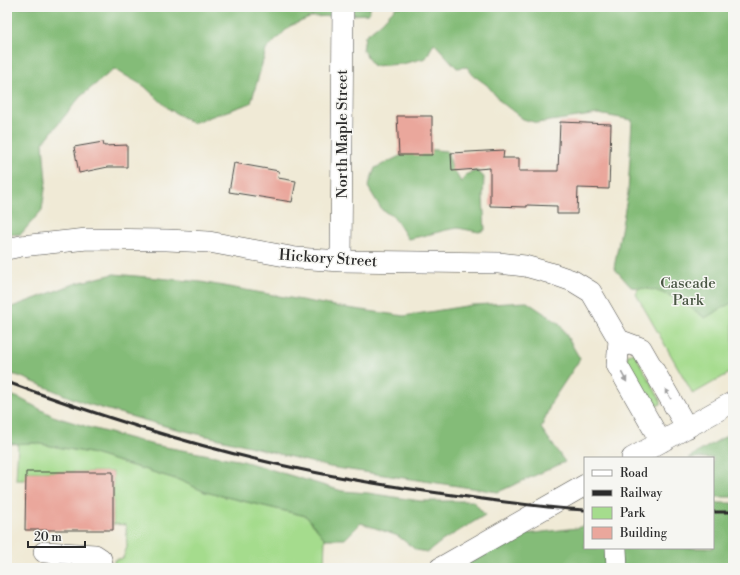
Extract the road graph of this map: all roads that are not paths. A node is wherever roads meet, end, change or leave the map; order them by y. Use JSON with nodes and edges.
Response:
{"nodes":[{"id":1,"x":343,"y":7,"type":"edge"},
{"id":2,"x":7,"y":248,"type":"edge"},
{"id":3,"x":341,"y":261,"type":"junction"},
{"id":4,"x":619,"y":340,"type":"junction"},
{"id":5,"x":733,"y":402,"type":"edge"},
{"id":6,"x":687,"y":428,"type":"junction"},
{"id":7,"x":660,"y":442,"type":"junction"},
{"id":8,"x":634,"y":457,"type":"edge"},
{"id":9,"x":584,"y":486,"type":"edge"},
{"id":10,"x":616,"y":549,"type":"edge"},
{"id":11,"x":44,"y":552,"type":"dead end"},
{"id":12,"x":103,"y":568,"type":"edge"},
{"id":13,"x":440,"y":568,"type":"edge"},
{"id":14,"x":617,"y":568,"type":"edge"}],
"edges":[{"from":1,"to":3,"type":"street","name":"North Maple Street"},
{"from":2,"to":3,"type":"street","name":"Hickory Street"},
{"from":3,"to":4,"type":"street","name":"Hickory Street"},
{"from":6,"to":4,"type":"street","one_way":true},
{"from":4,"to":7,"type":"street","one_way":true},
{"from":5,"to":6,"type":"street"},
{"from":6,"to":7,"type":"street"},
{"from":7,"to":8,"type":"street"},
{"from":9,"to":13,"type":"street"},
{"from":10,"to":14,"type":"street"},
{"from":11,"to":12,"type":"street"}]}
